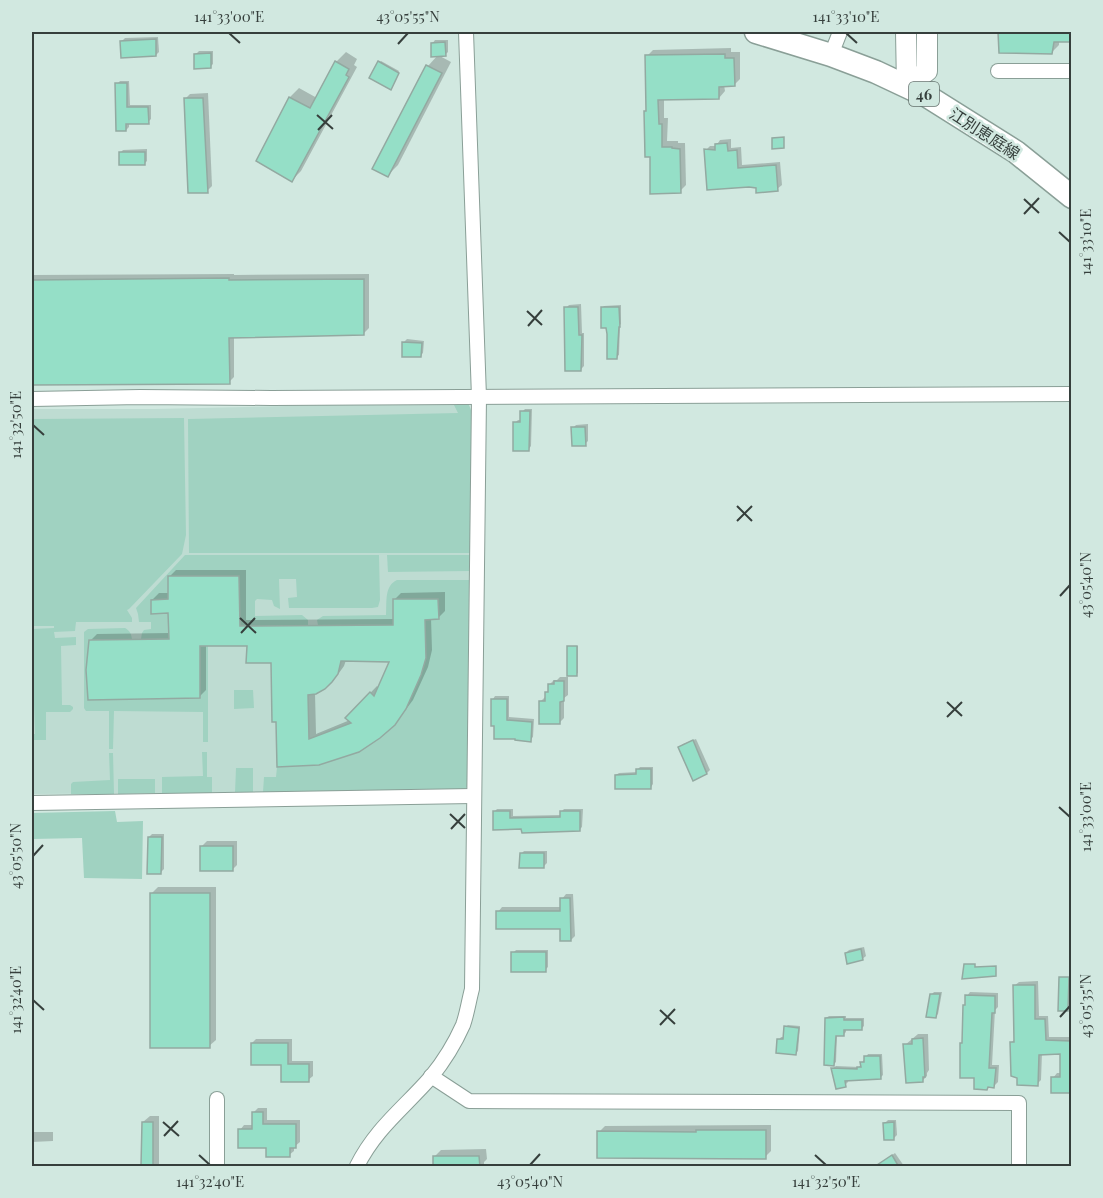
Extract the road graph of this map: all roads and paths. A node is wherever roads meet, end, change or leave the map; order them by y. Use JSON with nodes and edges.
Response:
{"nodes":[{"id":1,"x":466,"y":32,"type":"edge"},
{"id":2,"x":756,"y":32,"type":"edge"},
{"id":3,"x":840,"y":32,"type":"edge"},
{"id":4,"x":906,"y":32,"type":"edge"},
{"id":5,"x":927,"y":32,"type":"edge"},
{"id":6,"x":831,"y":55,"type":"junction"},
{"id":7,"x":998,"y":71,"type":"dead end"},
{"id":8,"x":1071,"y":71,"type":"edge"},
{"id":9,"x":907,"y":86,"type":"junction"},
{"id":10,"x":1071,"y":197,"type":"edge"},
{"id":11,"x":1071,"y":394,"type":"edge"},
{"id":12,"x":479,"y":397,"type":"junction"},
{"id":13,"x":32,"y":399,"type":"edge"},
{"id":14,"x":473,"y":796,"type":"junction"},
{"id":15,"x":32,"y":803,"type":"edge"},
{"id":16,"x":431,"y":1076,"type":"junction"},
{"id":17,"x":217,"y":1099,"type":"dead end"},
{"id":18,"x":217,"y":1167,"type":"edge"},
{"id":19,"x":357,"y":1167,"type":"edge"},
{"id":20,"x":1019,"y":1167,"type":"edge"}],
"edges":[{"from":1,"to":12,"type":"street"},
{"from":2,"to":6,"type":"main road","name":"江別恵庭線","number":"46"},
{"from":3,"to":6,"type":"street"},
{"from":4,"to":9,"type":"main road"},
{"from":5,"to":9,"type":"main road"},
{"from":6,"to":9,"type":"main road","name":"江別恵庭線","number":"46"},
{"from":7,"to":8,"type":"street"},
{"from":9,"to":10,"type":"main road","name":"江別恵庭線","number":"46"},
{"from":11,"to":12,"type":"street"},
{"from":12,"to":13,"type":"street"},
{"from":12,"to":14,"type":"street"},
{"from":14,"to":15,"type":"street"},
{"from":14,"to":16,"type":"street"},
{"from":16,"to":19,"type":"street"},
{"from":16,"to":20,"type":"street"},
{"from":17,"to":18,"type":"street"}]}
